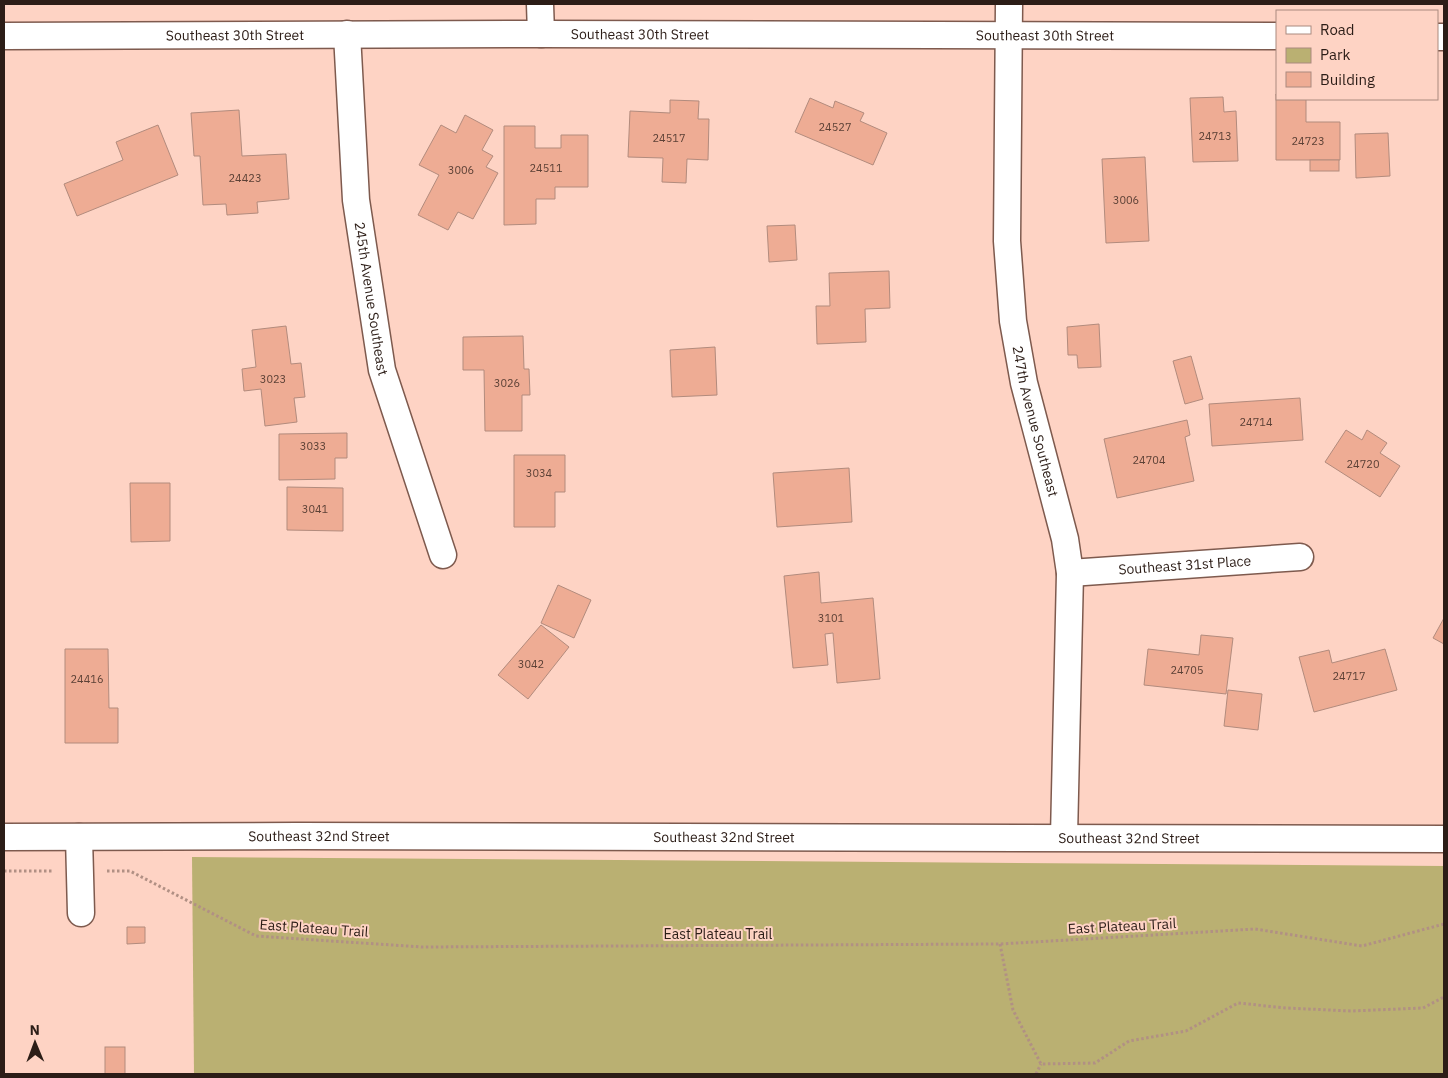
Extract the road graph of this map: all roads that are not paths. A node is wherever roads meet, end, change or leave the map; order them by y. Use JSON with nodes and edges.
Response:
{"nodes":[{"id":1,"x":540,"y":4,"type":"edge"},
{"id":2,"x":1009,"y":4,"type":"edge"},
{"id":3,"x":347,"y":34,"type":"junction"},
{"id":4,"x":542,"y":34,"type":"junction"},
{"id":5,"x":1009,"y":35,"type":"junction"},
{"id":6,"x":4,"y":36,"type":"edge"},
{"id":7,"x":1276,"y":36,"type":"edge"},
{"id":8,"x":443,"y":555,"type":"dead end"},
{"id":9,"x":1300,"y":557,"type":"dead end"},
{"id":10,"x":1070,"y":573,"type":"junction"},
{"id":11,"x":4,"y":837,"type":"edge"},
{"id":12,"x":79,"y":837,"type":"junction"},
{"id":13,"x":1064,"y":837,"type":"junction"},
{"id":14,"x":1444,"y":839,"type":"edge"},
{"id":15,"x":81,"y":913,"type":"dead end"}],
"edges":[{"from":1,"to":4,"type":"street"},
{"from":2,"to":5,"type":"street","name":"247th Avenue Southeast"},
{"from":3,"to":4,"type":"street","name":"Southeast 30th Street"},
{"from":3,"to":6,"type":"street","name":"Southeast 30th Street"},
{"from":3,"to":8,"type":"street","name":"245th Avenue Southeast"},
{"from":4,"to":5,"type":"street","name":"Southeast 30th Street"},
{"from":5,"to":7,"type":"street","name":"Southeast 30th Street"},
{"from":5,"to":10,"type":"street","name":"247th Avenue Southeast"},
{"from":9,"to":10,"type":"street","name":"Southeast 31st Place"},
{"from":10,"to":13,"type":"street","name":"247th Avenue Southeast"},
{"from":11,"to":12,"type":"street","name":"Southeast 32nd Street"},
{"from":12,"to":13,"type":"street","name":"Southeast 32nd Street"},
{"from":12,"to":15,"type":"street"},
{"from":13,"to":14,"type":"street","name":"Southeast 32nd Street"}]}
